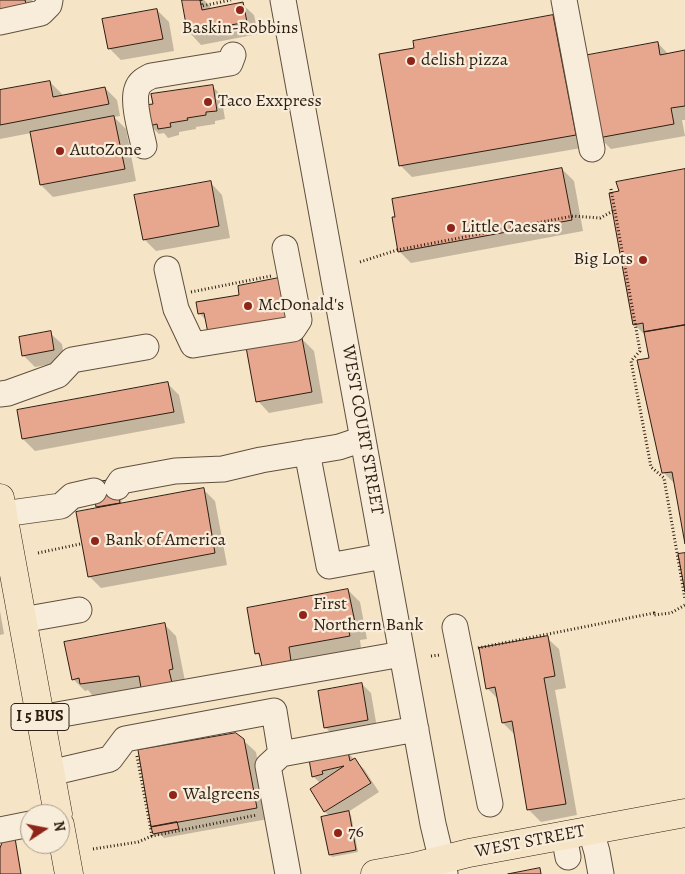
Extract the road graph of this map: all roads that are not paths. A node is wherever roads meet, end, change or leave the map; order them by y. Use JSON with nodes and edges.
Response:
{"nodes":[{"id":1,"x":50,"y":0,"type":"edge"},
{"id":2,"x":283,"y":0,"type":"edge"},
{"id":3,"x":564,"y":0,"type":"edge"},
{"id":4,"x":0,"y":22,"type":"edge"},
{"id":5,"x":233,"y":55,"type":"dead end"},
{"id":6,"x":144,"y":146,"type":"dead end"},
{"id":7,"x":592,"y":148,"type":"dead end"},
{"id":8,"x":285,"y":248,"type":"dead end"},
{"id":9,"x":167,"y":269,"type":"dead end"},
{"id":10,"x":146,"y":347,"type":"dead end"},
{"id":11,"x":0,"y":394,"type":"edge"},
{"id":12,"x":363,"y":439,"type":"junction"},
{"id":13,"x":314,"y":450,"type":"junction"},
{"id":14,"x":1,"y":506,"type":"edge"},
{"id":15,"x":384,"y":556,"type":"junction"},
{"id":16,"x":79,"y":610,"type":"dead end"},
{"id":17,"x":22,"y":620,"type":"junction"},
{"id":18,"x":455,"y":627,"type":"dead end"},
{"id":19,"x":402,"y":654,"type":"junction"},
{"id":20,"x":40,"y":718,"type":"junction"},
{"id":21,"x":416,"y":729,"type":"junction"},
{"id":22,"x":281,"y":754,"type":"junction"},
{"id":23,"x":50,"y":773,"type":"junction"},
{"id":24,"x":56,"y":804,"type":"edge"},
{"id":25,"x":490,"y":804,"type":"dead end"},
{"id":26,"x":685,"y":813,"type":"edge"},
{"id":27,"x":20,"y":826,"type":"edge"},
{"id":28,"x":0,"y":830,"type":"edge"},
{"id":29,"x":591,"y":831,"type":"junction"},
{"id":30,"x":65,"y":854,"type":"edge"},
{"id":31,"x":444,"y":867,"type":"edge"},
{"id":32,"x":69,"y":874,"type":"edge"},
{"id":33,"x":288,"y":874,"type":"edge"},
{"id":34,"x":375,"y":874,"type":"edge"},
{"id":35,"x":601,"y":874,"type":"edge"}],
"edges":[{"from":1,"to":4,"type":"street"},
{"from":2,"to":12,"type":"street","name":"WEST COURT STREET"},
{"from":3,"to":7,"type":"street"},
{"from":5,"to":6,"type":"street"},
{"from":8,"to":9,"type":"street"},
{"from":10,"to":11,"type":"street"},
{"from":12,"to":13,"type":"street"},
{"from":12,"to":15,"type":"street","name":"WEST COURT STREET"},
{"from":13,"to":14,"type":"street"},
{"from":13,"to":15,"type":"street"},
{"from":14,"to":17,"type":"main road","number":"I 5 BUS"},
{"from":15,"to":19,"type":"street","name":"WEST COURT STREET"},
{"from":16,"to":17,"type":"street"},
{"from":17,"to":20,"type":"main road","number":"I 5 BUS"},
{"from":18,"to":25,"type":"street"},
{"from":19,"to":20,"type":"street"},
{"from":19,"to":21,"type":"street","name":"WEST COURT STREET"},
{"from":20,"to":23,"type":"main road","number":"I 5 BUS"},
{"from":21,"to":22,"type":"street"},
{"from":21,"to":31,"type":"street","name":"WEST COURT STREET"},
{"from":22,"to":23,"type":"street"},
{"from":22,"to":33,"type":"street"},
{"from":23,"to":24,"type":"main road","number":"I 5 BUS"},
{"from":26,"to":29,"type":"main road","name":"WEST STREET"},
{"from":27,"to":28,"type":"street"},
{"from":29,"to":31,"type":"main road","name":"WEST STREET"},
{"from":29,"to":35,"type":"street"},
{"from":30,"to":32,"type":"main road"},
{"from":31,"to":34,"type":"main road","name":"WEST STREET"}]}
